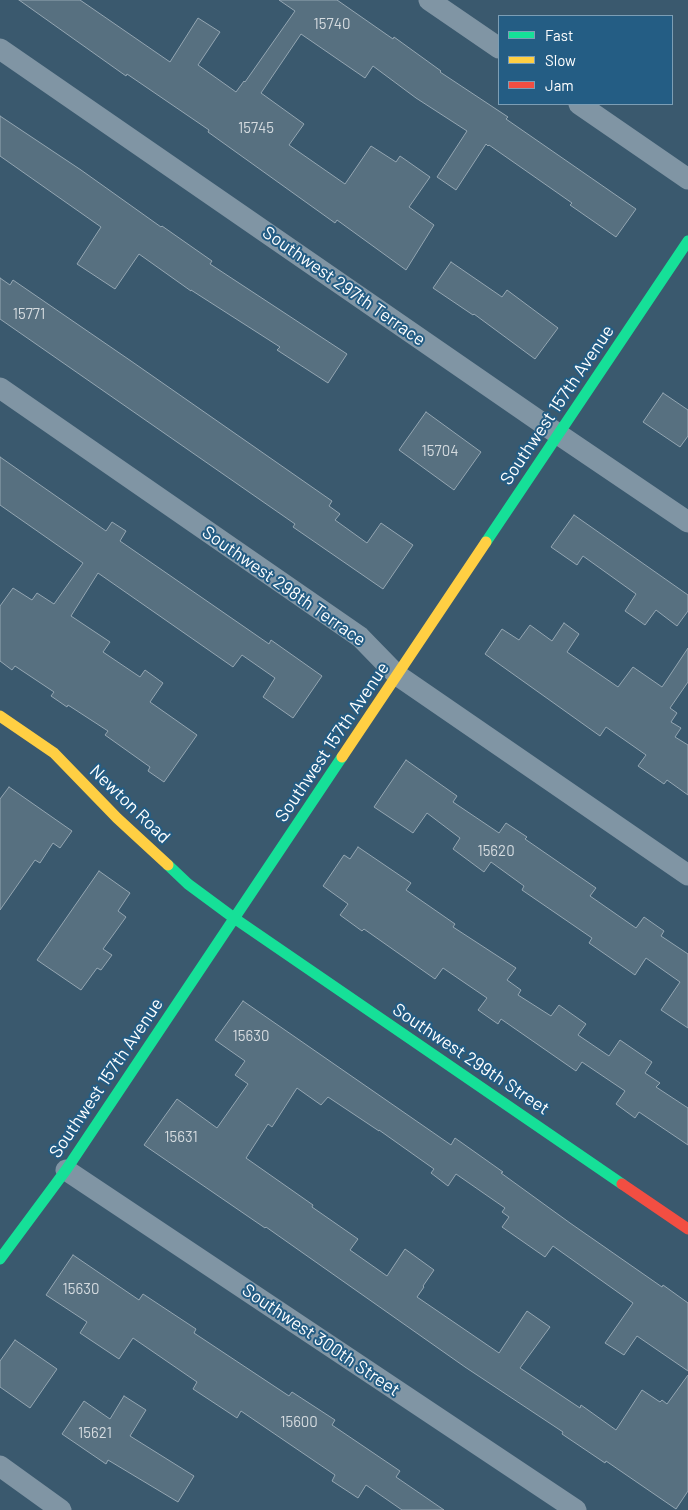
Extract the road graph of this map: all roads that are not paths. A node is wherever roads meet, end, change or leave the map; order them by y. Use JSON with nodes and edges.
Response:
{"nodes":[{"id":1,"x":429,"y":0,"type":"edge"},
{"id":2,"x":498,"y":47,"type":"edge"},
{"id":3,"x":0,"y":49,"type":"edge"},
{"id":4,"x":580,"y":105,"type":"edge"},
{"id":5,"x":688,"y":179,"type":"edge"},
{"id":6,"x":688,"y":241,"type":"edge"},
{"id":7,"x":0,"y":388,"type":"edge"},
{"id":8,"x":558,"y":434,"type":"junction"},
{"id":9,"x":688,"y":522,"type":"edge"},
{"id":10,"x":397,"y":675,"type":"junction"},
{"id":11,"x":0,"y":716,"type":"edge"},
{"id":12,"x":688,"y":875,"type":"edge"},
{"id":13,"x":234,"y":918,"type":"junction"},
{"id":14,"x":66,"y":1170,"type":"junction"},
{"id":15,"x":688,"y":1229,"type":"edge"},
{"id":16,"x":0,"y":1259,"type":"edge"},
{"id":17,"x":0,"y":1466,"type":"edge"},
{"id":18,"x":62,"y":1510,"type":"edge"},
{"id":19,"x":576,"y":1510,"type":"edge"}],
"edges":[{"from":1,"to":2,"type":"street"},
{"from":3,"to":8,"type":"street","name":"Southwest 297th Terrace"},
{"from":4,"to":5,"type":"street"},
{"from":6,"to":8,"type":"street","name":"Southwest 157th Avenue"},
{"from":7,"to":10,"type":"street","name":"Southwest 298th Terrace"},
{"from":8,"to":9,"type":"street","name":"Southwest 297th Terrace"},
{"from":8,"to":10,"type":"street","name":"Southwest 157th Avenue"},
{"from":10,"to":12,"type":"street","name":"Southwest 298th Terrace"},
{"from":10,"to":13,"type":"street","name":"Southwest 157th Avenue"},
{"from":11,"to":13,"type":"street","name":"Newton Road"},
{"from":13,"to":14,"type":"street","name":"Southwest 157th Avenue"},
{"from":13,"to":15,"type":"street","name":"Southwest 299th Street"},
{"from":14,"to":16,"type":"street","name":"Southwest 157th Avenue"},
{"from":14,"to":19,"type":"street","name":"Southwest 300th Street"},
{"from":17,"to":18,"type":"street"}]}
